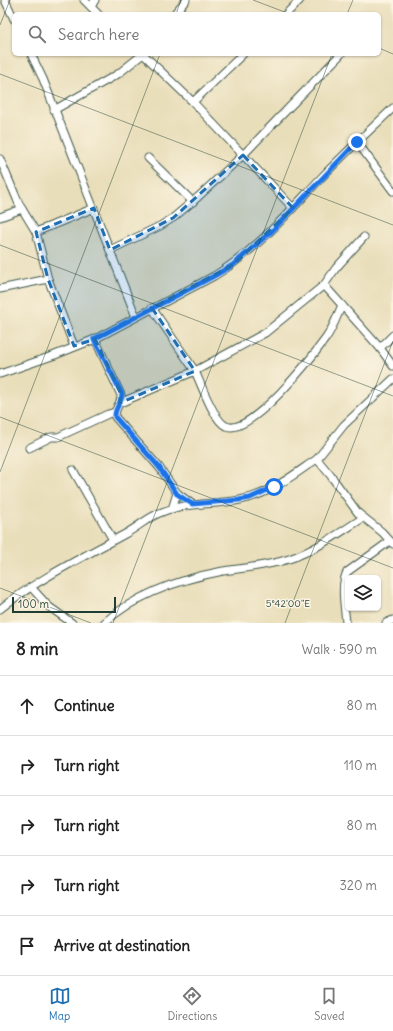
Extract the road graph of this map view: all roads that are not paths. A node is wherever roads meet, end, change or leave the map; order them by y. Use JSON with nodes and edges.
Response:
{"nodes":[{"id":1,"x":4,"y":0,"type":"edge"},
{"id":2,"x":84,"y":0,"type":"edge"},
{"id":3,"x":95,"y":0,"type":"edge"},
{"id":4,"x":186,"y":0,"type":"edge"},
{"id":5,"x":300,"y":0,"type":"edge"},
{"id":6,"x":91,"y":7,"type":"junction"},
{"id":7,"x":96,"y":12,"type":"edge"},
{"id":8,"x":176,"y":12,"type":"edge"},
{"id":9,"x":288,"y":12,"type":"edge"},
{"id":10,"x":12,"y":15,"type":"edge"},
{"id":11,"x":32,"y":56,"type":"edge"},
{"id":12,"x":140,"y":56,"type":"edge"},
{"id":13,"x":145,"y":56,"type":"edge"},
{"id":14,"x":241,"y":56,"type":"edge"},
{"id":15,"x":339,"y":56,"type":"edge"},
{"id":16,"x":193,"y":102,"type":"junction"},
{"id":17,"x":393,"y":108,"type":"edge"},
{"id":18,"x":54,"y":110,"type":"junction"},
{"id":19,"x":357,"y":142,"type":"junction"},
{"id":20,"x":243,"y":155,"type":"junction"},
{"id":21,"x":148,"y":158,"type":"dead end"},
{"id":22,"x":0,"y":159,"type":"edge"},
{"id":23,"x":393,"y":191,"type":"edge"},
{"id":24,"x":192,"y":202,"type":"junction"},
{"id":25,"x":94,"y":208,"type":"junction"},
{"id":26,"x":293,"y":208,"type":"junction"},
{"id":27,"x":22,"y":209,"type":"junction"},
{"id":28,"x":0,"y":217,"type":"edge"},
{"id":29,"x":36,"y":232,"type":"junction"},
{"id":30,"x":364,"y":237,"type":"dead end"},
{"id":31,"x":110,"y":250,"type":"junction"},
{"id":32,"x":48,"y":279,"type":"junction"},
{"id":33,"x":324,"y":285,"type":"junction"},
{"id":34,"x":0,"y":289,"type":"edge"},
{"id":35,"x":342,"y":305,"type":"junction"},
{"id":36,"x":152,"y":308,"type":"junction"},
{"id":37,"x":136,"y":317,"type":"junction"},
{"id":38,"x":393,"y":335,"type":"edge"},
{"id":39,"x":94,"y":339,"type":"junction"},
{"id":40,"x":74,"y":346,"type":"junction"},
{"id":41,"x":380,"y":348,"type":"junction"},
{"id":42,"x":393,"y":366,"type":"edge"},
{"id":43,"x":195,"y":371,"type":"junction"},
{"id":44,"x":0,"y":374,"type":"edge"},
{"id":45,"x":393,"y":380,"type":"edge"},
{"id":46,"x":120,"y":403,"type":"junction"},
{"id":47,"x":115,"y":412,"type":"junction"},
{"id":48,"x":28,"y":448,"type":"dead end"},
{"id":49,"x":317,"y":459,"type":"junction"},
{"id":50,"x":73,"y":470,"type":"dead end"},
{"id":51,"x":177,"y":494,"type":"junction"},
{"id":52,"x":192,"y":504,"type":"junction"},
{"id":53,"x":172,"y":509,"type":"junction"},
{"id":54,"x":363,"y":518,"type":"junction"},
{"id":55,"x":113,"y":540,"type":"junction"},
{"id":56,"x":391,"y":542,"type":"edge"},
{"id":57,"x":31,"y":587,"type":"junction"},
{"id":58,"x":0,"y":609,"type":"edge"},
{"id":59,"x":393,"y":620,"type":"edge"},
{"id":60,"x":72,"y":623,"type":"edge"},
{"id":61,"x":104,"y":623,"type":"edge"},
{"id":62,"x":346,"y":623,"type":"edge"},
{"id":63,"x":386,"y":623,"type":"edge"}],
"edges":[{"from":1,"to":10,"type":"street"},
{"from":2,"to":6,"type":"street"},
{"from":3,"to":6,"type":"street"},
{"from":4,"to":8,"type":"street"},
{"from":5,"to":9,"type":"street"},
{"from":6,"to":7,"type":"street"},
{"from":11,"to":18,"type":"street"},
{"from":12,"to":18,"type":"street"},
{"from":13,"to":16,"type":"street"},
{"from":14,"to":16,"type":"street"},
{"from":15,"to":20,"type":"street"},
{"from":16,"to":20,"type":"street"},
{"from":17,"to":19,"type":"street"},
{"from":18,"to":25,"type":"street"},
{"from":19,"to":23,"type":"street"},
{"from":19,"to":26,"type":"street"},
{"from":20,"to":24,"type":"street"},
{"from":20,"to":26,"type":"street"},
{"from":21,"to":24,"type":"street"},
{"from":22,"to":27,"type":"street"},
{"from":24,"to":31,"type":"street"},
{"from":25,"to":29,"type":"street"},
{"from":25,"to":31,"type":"street"},
{"from":26,"to":36,"type":"street"},
{"from":27,"to":28,"type":"street"},
{"from":27,"to":29,"type":"street"},
{"from":29,"to":32,"type":"street"},
{"from":30,"to":33,"type":"street"},
{"from":31,"to":37,"type":"street"},
{"from":32,"to":34,"type":"street"},
{"from":32,"to":40,"type":"street"},
{"from":33,"to":35,"type":"street"},
{"from":33,"to":43,"type":"street"},
{"from":35,"to":41,"type":"street"},
{"from":35,"to":43,"type":"street"},
{"from":36,"to":37,"type":"street"},
{"from":36,"to":43,"type":"street"},
{"from":37,"to":39,"type":"street"},
{"from":38,"to":41,"type":"street"},
{"from":39,"to":40,"type":"street"},
{"from":39,"to":46,"type":"street"},
{"from":40,"to":44,"type":"street"},
{"from":41,"to":42,"type":"street"},
{"from":43,"to":46,"type":"street"},
{"from":45,"to":49,"type":"street"},
{"from":46,"to":47,"type":"street"},
{"from":47,"to":48,"type":"street"},
{"from":47,"to":51,"type":"street"},
{"from":49,"to":52,"type":"street"},
{"from":49,"to":54,"type":"street"},
{"from":50,"to":55,"type":"street"},
{"from":51,"to":52,"type":"street"},
{"from":51,"to":53,"type":"street"},
{"from":52,"to":53,"type":"street"},
{"from":53,"to":55,"type":"street"},
{"from":54,"to":56,"type":"street"},
{"from":54,"to":61,"type":"street"},
{"from":55,"to":57,"type":"street"},
{"from":56,"to":62,"type":"street"},
{"from":57,"to":58,"type":"street"},
{"from":57,"to":60,"type":"street"},
{"from":59,"to":63,"type":"street"}]}
